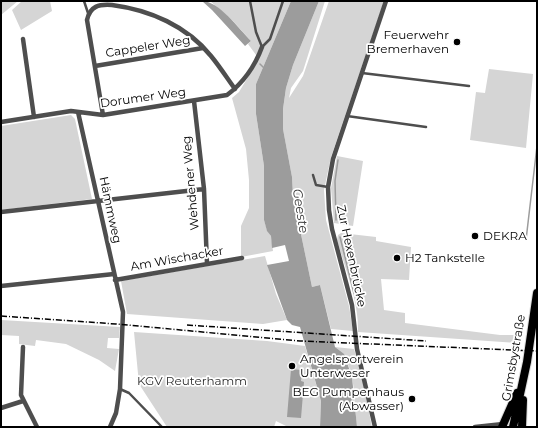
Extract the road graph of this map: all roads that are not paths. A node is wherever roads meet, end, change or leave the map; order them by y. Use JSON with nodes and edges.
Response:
{"nodes":[{"id":1,"x":84,"y":1,"type":"edge"},
{"id":2,"x":250,"y":1,"type":"edge"},
{"id":3,"x":283,"y":1,"type":"edge"},
{"id":4,"x":386,"y":1,"type":"edge"},
{"id":5,"x":89,"y":14,"type":"junction"},
{"id":6,"x":23,"y":39,"type":"dead end"},
{"id":7,"x":262,"y":47,"type":"junction"},
{"id":8,"x":203,"y":48,"type":"junction"},
{"id":9,"x":95,"y":66,"type":"junction"},
{"id":10,"x":361,"y":73,"type":"junction"},
{"id":11,"x":469,"y":86,"type":"dead end"},
{"id":12,"x":235,"y":89,"type":"junction"},
{"id":13,"x":194,"y":101,"type":"junction"},
{"id":14,"x":78,"y":112,"type":"junction"},
{"id":15,"x":103,"y":115,"type":"junction"},
{"id":16,"x":347,"y":116,"type":"junction"},
{"id":17,"x":34,"y":117,"type":"junction"},
{"id":18,"x":1,"y":122,"type":"edge"},
{"id":19,"x":426,"y":127,"type":"dead end"},
{"id":20,"x":313,"y":175,"type":"dead end"},
{"id":21,"x":328,"y":187,"type":"junction"},
{"id":22,"x":204,"y":189,"type":"junction"},
{"id":23,"x":98,"y":202,"type":"junction"},
{"id":24,"x":1,"y":212,"type":"edge"},
{"id":25,"x":242,"y":258,"type":"dead end"},
{"id":26,"x":207,"y":264,"type":"junction"},
{"id":27,"x":114,"y":274,"type":"junction"},
{"id":28,"x":115,"y":280,"type":"junction"},
{"id":29,"x":1,"y":286,"type":"edge"},
{"id":30,"x":537,"y":293,"type":"edge"},
{"id":31,"x":23,"y":347,"type":"dead end"},
{"id":32,"x":523,"y":377,"type":"junction"},
{"id":33,"x":120,"y":389,"type":"junction"},
{"id":34,"x":23,"y":401,"type":"junction"},
{"id":35,"x":1,"y":408,"type":"edge"},
{"id":36,"x":503,"y":426,"type":"edge"},
{"id":37,"x":36,"y":427,"type":"edge"},
{"id":38,"x":110,"y":427,"type":"edge"},
{"id":39,"x":162,"y":427,"type":"edge"},
{"id":40,"x":375,"y":427,"type":"edge"},
{"id":41,"x":475,"y":427,"type":"edge"},
{"id":42,"x":513,"y":427,"type":"edge"},
{"id":43,"x":522,"y":427,"type":"edge"}],
"edges":[{"from":1,"to":5,"type":"lane"},
{"from":2,"to":7,"type":"lane"},
{"from":3,"to":7,"type":"lane"},
{"from":4,"to":10,"type":"street","name":"Zur Hexenbrücke"},
{"from":5,"to":8,"type":"street"},
{"from":5,"to":9,"type":"street"},
{"from":6,"to":17,"type":"street"},
{"from":7,"to":12,"type":"street","name":"Dorumer Weg"},
{"from":8,"to":9,"type":"street","name":"Cappeler Weg"},
{"from":8,"to":12,"type":"street"},
{"from":9,"to":15,"type":"street"},
{"from":10,"to":11,"type":"lane"},
{"from":10,"to":16,"type":"street","name":"Zur Hexenbrücke"},
{"from":12,"to":13,"type":"street","name":"Dorumer Weg"},
{"from":13,"to":15,"type":"street","name":"Dorumer Weg"},
{"from":13,"to":22,"type":"street","name":"Wehdener Weg"},
{"from":14,"to":15,"type":"street","name":"Dorumer Weg"},
{"from":14,"to":17,"type":"street","name":"Dorumer Weg"},
{"from":14,"to":23,"type":"street","name":"Hämmweg"},
{"from":16,"to":19,"type":"lane"},
{"from":16,"to":21,"type":"street","name":"Zur Hexenbrücke"},
{"from":17,"to":18,"type":"street","name":"Dorumer Weg"},
{"from":20,"to":21,"type":"lane"},
{"from":21,"to":40,"type":"street","name":"Zur Hexenbrücke"},
{"from":22,"to":23,"type":"street"},
{"from":22,"to":26,"type":"street","name":"Wehdener Weg"},
{"from":23,"to":24,"type":"street"},
{"from":23,"to":27,"type":"street","name":"Hämmweg"},
{"from":25,"to":26,"type":"street","name":"Am Wischacker"},
{"from":26,"to":28,"type":"street","name":"Am Wischacker"},
{"from":27,"to":28,"type":"street","name":"Hämmweg"},
{"from":27,"to":29,"type":"street","name":"Am Wischacker"},
{"from":28,"to":33,"type":"street","name":"Hämmweg"},
{"from":30,"to":32,"type":"highway","name":"Grimsbystraße"},
{"from":31,"to":34,"type":"street"},
{"from":32,"to":36,"type":"highway"},
{"from":32,"to":42,"type":"highway","name":"Grimsbystraße"},
{"from":32,"to":43,"type":"highway"},
{"from":33,"to":38,"type":"street","name":"Hämmweg"},
{"from":33,"to":39,"type":"lane"},
{"from":34,"to":35,"type":"street"},
{"from":34,"to":37,"type":"street"},
{"from":36,"to":41,"type":"street"}]}
